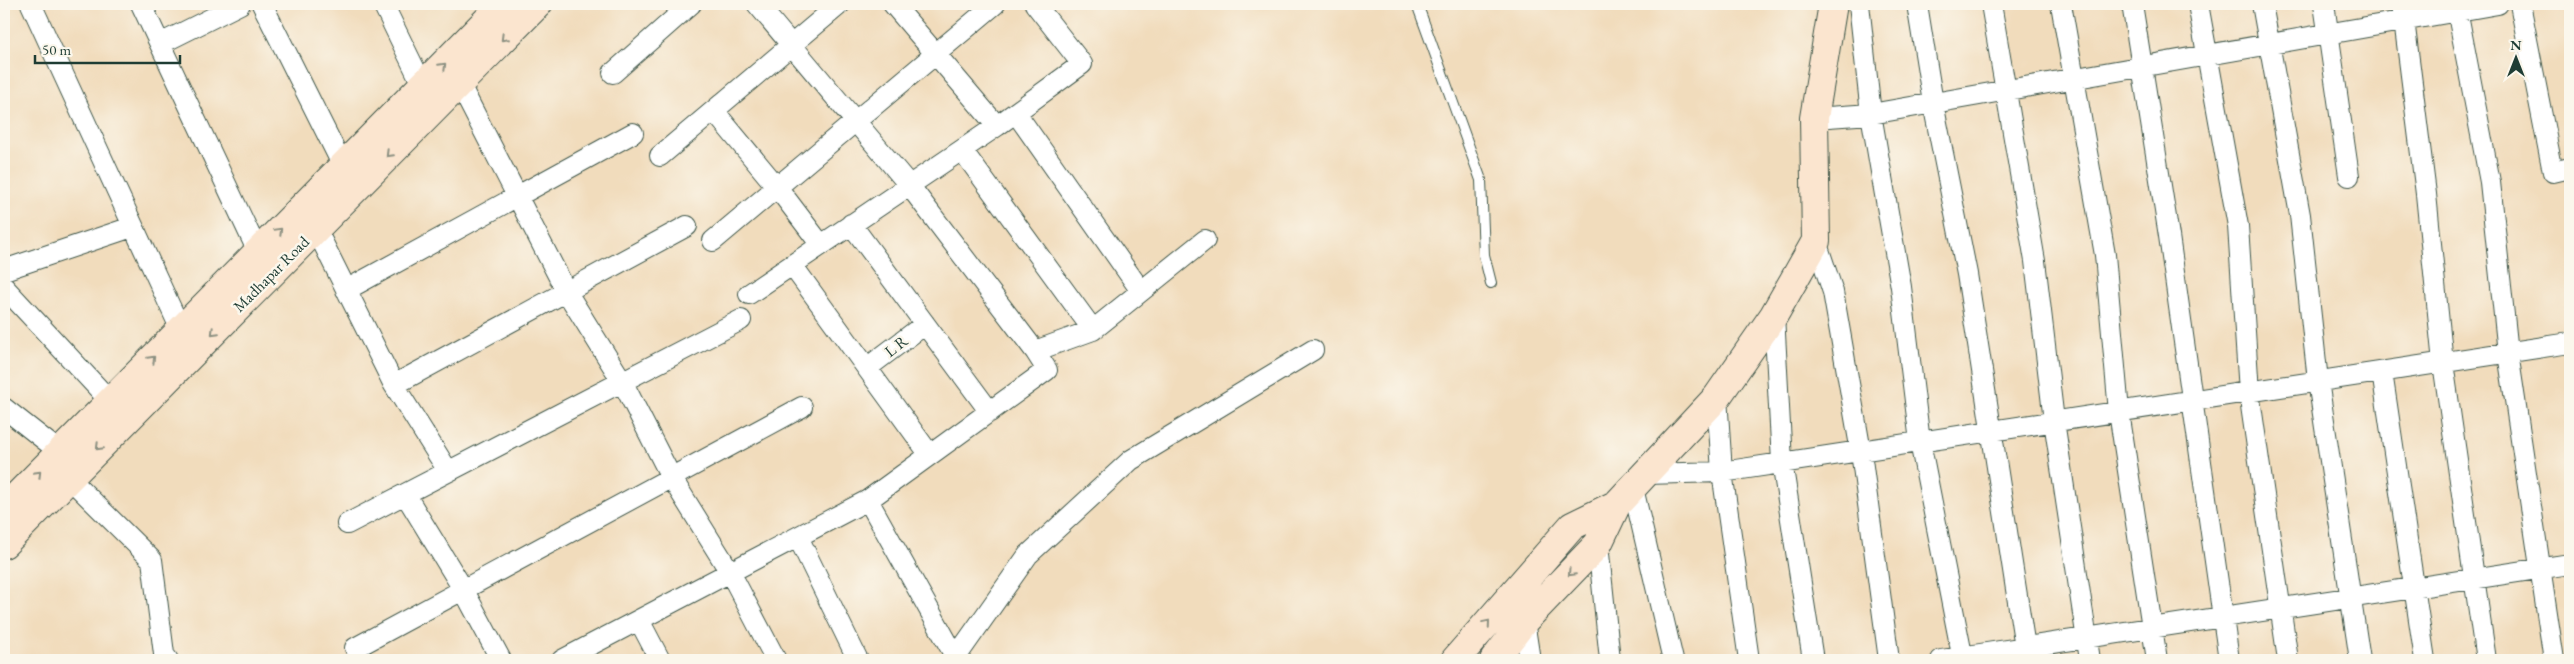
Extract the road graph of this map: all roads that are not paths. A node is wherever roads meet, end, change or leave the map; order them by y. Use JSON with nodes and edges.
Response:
{"nodes":[{"id":1,"x":31,"y":4,"type":"edge"},
{"id":2,"x":140,"y":4,"type":"edge"},
{"id":3,"x":240,"y":4,"type":"edge"},
{"id":4,"x":262,"y":4,"type":"edge"},
{"id":5,"x":383,"y":4,"type":"edge"},
{"id":6,"x":503,"y":4,"type":"edge"},
{"id":7,"x":538,"y":4,"type":"edge"},
{"id":8,"x":691,"y":4,"type":"edge"},
{"id":9,"x":757,"y":4,"type":"edge"},
{"id":10,"x":840,"y":4,"type":"edge"},
{"id":11,"x":894,"y":4,"type":"edge"},
{"id":12,"x":995,"y":4,"type":"edge"},
{"id":13,"x":1035,"y":4,"type":"edge"},
{"id":14,"x":1417,"y":4,"type":"edge"},
{"id":15,"x":1833,"y":4,"type":"edge"},
{"id":16,"x":1859,"y":4,"type":"edge"},
{"id":17,"x":1917,"y":4,"type":"edge"},
{"id":18,"x":1991,"y":4,"type":"edge"},
{"id":19,"x":2061,"y":4,"type":"edge"},
{"id":20,"x":2132,"y":4,"type":"edge"},
{"id":21,"x":2198,"y":4,"type":"edge"},
{"id":22,"x":2262,"y":4,"type":"edge"},
{"id":23,"x":2324,"y":4,"type":"edge"},
{"id":24,"x":2498,"y":4,"type":"edge"},
{"id":25,"x":2520,"y":4,"type":"edge"},
{"id":26,"x":2456,"y":7,"type":"edge"},
{"id":27,"x":2404,"y":13,"type":"edge"},
{"id":28,"x":2328,"y":33,"type":"junction"},
{"id":29,"x":160,"y":44,"type":"junction"},
{"id":30,"x":791,"y":44,"type":"junction"},
{"id":31,"x":2268,"y":44,"type":"junction"},
{"id":32,"x":936,"y":53,"type":"junction"},
{"id":33,"x":2207,"y":56,"type":"junction"},
{"id":34,"x":2141,"y":66,"type":"junction"},
{"id":35,"x":613,"y":74,"type":"dead end"},
{"id":36,"x":2075,"y":79,"type":"junction"},
{"id":37,"x":459,"y":83,"type":"junction"},
{"id":38,"x":422,"y":86,"type":"junction"},
{"id":39,"x":2004,"y":90,"type":"junction"},
{"id":40,"x":1933,"y":103,"type":"junction"},
{"id":41,"x":714,"y":111,"type":"junction"},
{"id":42,"x":1016,"y":112,"type":"junction"},
{"id":43,"x":1871,"y":114,"type":"junction"},
{"id":44,"x":1814,"y":118,"type":"junction"},
{"id":45,"x":855,"y":122,"type":"junction"},
{"id":46,"x":997,"y":126,"type":"junction"},
{"id":47,"x":633,"y":133,"type":"dead end"},
{"id":48,"x":962,"y":150,"type":"junction"},
{"id":49,"x":660,"y":156,"type":"dead end"},
{"id":50,"x":343,"y":166,"type":"junction"},
{"id":51,"x":2570,"y":168,"type":"edge"},
{"id":52,"x":2349,"y":176,"type":"dead end"},
{"id":53,"x":909,"y":185,"type":"junction"},
{"id":54,"x":777,"y":187,"type":"junction"},
{"id":55,"x":518,"y":196,"type":"junction"},
{"id":56,"x":851,"y":224,"type":"junction"},
{"id":57,"x":687,"y":226,"type":"dead end"},
{"id":58,"x":132,"y":227,"type":"junction"},
{"id":59,"x":316,"y":228,"type":"junction"},
{"id":60,"x":1205,"y":240,"type":"dead end"},
{"id":61,"x":713,"y":241,"type":"dead end"},
{"id":62,"x":1816,"y":241,"type":"junction"},
{"id":63,"x":821,"y":245,"type":"junction"},
{"id":64,"x":258,"y":252,"type":"junction"},
{"id":65,"x":792,"y":265,"type":"junction"},
{"id":66,"x":4,"y":270,"type":"edge"},
{"id":67,"x":1491,"y":283,"type":"dead end"},
{"id":68,"x":4,"y":287,"type":"edge"},
{"id":69,"x":346,"y":290,"type":"junction"},
{"id":70,"x":566,"y":291,"type":"junction"},
{"id":71,"x":1141,"y":291,"type":"junction"},
{"id":72,"x":750,"y":294,"type":"dead end"},
{"id":73,"x":1774,"y":315,"type":"junction"},
{"id":74,"x":742,"y":320,"type":"dead end"},
{"id":75,"x":925,"y":324,"type":"junction"},
{"id":76,"x":181,"y":330,"type":"junction"},
{"id":77,"x":1093,"y":330,"type":"junction"},
{"id":78,"x":2570,"y":343,"type":"edge"},
{"id":79,"x":1313,"y":350,"type":"dead end"},
{"id":80,"x":1035,"y":351,"type":"junction"},
{"id":81,"x":2508,"y":353,"type":"junction"},
{"id":82,"x":2443,"y":362,"type":"junction"},
{"id":83,"x":867,"y":368,"type":"junction"},
{"id":84,"x":2382,"y":372,"type":"junction"},
{"id":85,"x":622,"y":381,"type":"junction"},
{"id":86,"x":2318,"y":381,"type":"junction"},
{"id":87,"x":394,"y":385,"type":"junction"},
{"id":88,"x":2249,"y":392,"type":"junction"},
{"id":89,"x":1717,"y":397,"type":"junction"},
{"id":90,"x":110,"y":401,"type":"junction"},
{"id":91,"x":2191,"y":401,"type":"junction"},
{"id":92,"x":802,"y":407,"type":"dead end"},
{"id":93,"x":4,"y":408,"type":"edge"},
{"id":94,"x":990,"y":412,"type":"junction"},
{"id":95,"x":2119,"y":412,"type":"junction"},
{"id":96,"x":2054,"y":422,"type":"junction"},
{"id":97,"x":1992,"y":431,"type":"junction"},
{"id":98,"x":1920,"y":442,"type":"junction"},
{"id":99,"x":60,"y":452,"type":"junction"},
{"id":100,"x":1861,"y":452,"type":"junction"},
{"id":101,"x":930,"y":455,"type":"junction"},
{"id":102,"x":1782,"y":462,"type":"junction"},
{"id":103,"x":448,"y":472,"type":"junction"},
{"id":104,"x":1722,"y":472,"type":"junction"},
{"id":105,"x":671,"y":477,"type":"junction"},
{"id":106,"x":69,"y":478,"type":"junction"},
{"id":107,"x":1632,"y":489,"type":"junction"},
{"id":108,"x":405,"y":494,"type":"junction"},
{"id":109,"x":868,"y":500,"type":"junction"},
{"id":110,"x":5,"y":507,"type":"edge"},
{"id":111,"x":347,"y":524,"type":"dead end"},
{"id":112,"x":798,"y":536,"type":"junction"},
{"id":113,"x":4,"y":544,"type":"edge"},
{"id":114,"x":1598,"y":544,"type":"junction"},
{"id":115,"x":2570,"y":564,"type":"edge"},
{"id":116,"x":2540,"y":568,"type":"junction"},
{"id":117,"x":730,"y":572,"type":"junction"},
{"id":118,"x":2474,"y":579,"type":"junction"},
{"id":119,"x":2415,"y":588,"type":"junction"},
{"id":120,"x":463,"y":589,"type":"junction"},
{"id":121,"x":2351,"y":598,"type":"junction"},
{"id":122,"x":2281,"y":608,"type":"junction"},
{"id":123,"x":2223,"y":617,"type":"junction"},
{"id":124,"x":639,"y":620,"type":"junction"},
{"id":125,"x":1524,"y":621,"type":"junction"},
{"id":126,"x":2152,"y":628,"type":"junction"},
{"id":127,"x":2086,"y":638,"type":"junction"},
{"id":128,"x":355,"y":648,"type":"dead end"},
{"id":129,"x":2026,"y":654,"type":"edge"},
{"id":130,"x":163,"y":658,"type":"edge"},
{"id":131,"x":955,"y":659,"type":"edge"},
{"id":132,"x":1962,"y":659,"type":"edge"},
{"id":133,"x":501,"y":660,"type":"edge"},
{"id":134,"x":562,"y":660,"type":"edge"},
{"id":135,"x":660,"y":660,"type":"edge"},
{"id":136,"x":776,"y":660,"type":"edge"},
{"id":137,"x":858,"y":660,"type":"edge"},
{"id":138,"x":1455,"y":660,"type":"edge"},
{"id":139,"x":1494,"y":660,"type":"edge"},
{"id":140,"x":1530,"y":660,"type":"edge"},
{"id":141,"x":1610,"y":660,"type":"edge"},
{"id":142,"x":1673,"y":660,"type":"edge"},
{"id":143,"x":1749,"y":660,"type":"edge"},
{"id":144,"x":1813,"y":660,"type":"edge"},
{"id":145,"x":1889,"y":660,"type":"edge"},
{"id":146,"x":1941,"y":660,"type":"edge"},
{"id":147,"x":2090,"y":660,"type":"edge"},
{"id":148,"x":2157,"y":660,"type":"edge"},
{"id":149,"x":2229,"y":660,"type":"edge"},
{"id":150,"x":2288,"y":660,"type":"edge"},
{"id":151,"x":2360,"y":660,"type":"edge"},
{"id":152,"x":2425,"y":660,"type":"edge"},
{"id":153,"x":2486,"y":660,"type":"edge"},
{"id":154,"x":2554,"y":660,"type":"edge"}],
"edges":[{"from":1,"to":58,"type":"street"},
{"from":2,"to":29,"type":"street"},
{"from":3,"to":29,"type":"street"},
{"from":4,"to":50,"type":"street"},
{"from":5,"to":38,"type":"street"},
{"from":38,"to":6,"type":"main road","name":"Madhapar Road","one_way":true},
{"from":7,"to":37,"type":"main road","name":"Madhapar Road","one_way":true},
{"from":8,"to":35,"type":"street"},
{"from":9,"to":30,"type":"street"},
{"from":10,"to":30,"type":"street"},
{"from":11,"to":32,"type":"street"},
{"from":12,"to":32,"type":"street"},
{"from":13,"to":42,"type":"street"},
{"from":14,"to":67,"type":"lane"},
{"from":15,"to":44,"type":"main road"},
{"from":16,"to":43,"type":"street"},
{"from":17,"to":40,"type":"street"},
{"from":18,"to":39,"type":"street"},
{"from":19,"to":36,"type":"street"},
{"from":20,"to":34,"type":"street"},
{"from":21,"to":33,"type":"street"},
{"from":22,"to":31,"type":"street"},
{"from":23,"to":28,"type":"street"},
{"from":24,"to":26,"type":"street"},
{"from":25,"to":51,"type":"street"},
{"from":26,"to":27,"type":"street"},
{"from":26,"to":81,"type":"street"},
{"from":27,"to":28,"type":"street"},
{"from":27,"to":82,"type":"street"},
{"from":28,"to":31,"type":"street"},
{"from":28,"to":52,"type":"street"},
{"from":29,"to":64,"type":"street"},
{"from":30,"to":41,"type":"street"},
{"from":30,"to":45,"type":"street"},
{"from":31,"to":33,"type":"street"},
{"from":31,"to":86,"type":"street"},
{"from":32,"to":45,"type":"street"},
{"from":32,"to":46,"type":"street"},
{"from":33,"to":34,"type":"street"},
{"from":33,"to":88,"type":"street"},
{"from":34,"to":36,"type":"street"},
{"from":34,"to":91,"type":"street"},
{"from":36,"to":39,"type":"street"},
{"from":36,"to":95,"type":"street"},
{"from":37,"to":55,"type":"street"},
{"from":37,"to":59,"type":"main road","name":"Madhapar Road","one_way":true},
{"from":38,"to":50,"type":"main road","name":"Madhapar Road"},
{"from":39,"to":40,"type":"street"},
{"from":39,"to":96,"type":"street"},
{"from":40,"to":43,"type":"street"},
{"from":40,"to":97,"type":"street"},
{"from":41,"to":49,"type":"street"},
{"from":41,"to":54,"type":"street"},
{"from":42,"to":46,"type":"street"},
{"from":42,"to":71,"type":"street"},
{"from":43,"to":44,"type":"street"},
{"from":43,"to":98,"type":"street"},
{"from":44,"to":62,"type":"main road"},
{"from":45,"to":53,"type":"street"},
{"from":45,"to":54,"type":"street"},
{"from":46,"to":48,"type":"street"},
{"from":47,"to":55,"type":"street"},
{"from":48,"to":53,"type":"street"},
{"from":48,"to":77,"type":"street"},
{"from":64,"to":50,"type":"main road","name":"Madhapar Road","one_way":true},
{"from":53,"to":56,"type":"street"},
{"from":53,"to":80,"type":"street"},
{"from":54,"to":61,"type":"street"},
{"from":54,"to":63,"type":"street"},
{"from":55,"to":69,"type":"street"},
{"from":55,"to":70,"type":"street"},
{"from":56,"to":63,"type":"street"},
{"from":56,"to":75,"type":"street"},
{"from":57,"to":70,"type":"street"},
{"from":58,"to":66,"type":"street"},
{"from":58,"to":76,"type":"street"},
{"from":59,"to":69,"type":"street"},
{"from":59,"to":106,"type":"main road","name":"Madhapar Road","one_way":true},
{"from":60,"to":71,"type":"street"},
{"from":62,"to":73,"type":"main road"},
{"from":62,"to":100,"type":"street"},
{"from":63,"to":65,"type":"street"},
{"from":64,"to":76,"type":"main road","name":"Madhapar Road"},
{"from":65,"to":72,"type":"street"},
{"from":65,"to":83,"type":"street"},
{"from":68,"to":90,"type":"street"},
{"from":69,"to":87,"type":"street"},
{"from":70,"to":85,"type":"street"},
{"from":70,"to":87,"type":"street"},
{"from":71,"to":77,"type":"street"},
{"from":73,"to":89,"type":"main road"},
{"from":73,"to":102,"type":"street"},
{"from":74,"to":85,"type":"street"},
{"from":75,"to":83,"type":"street","name":"L R"},
{"from":75,"to":94,"type":"street"},
{"from":90,"to":76,"type":"main road","name":"Madhapar Road","one_way":true},
{"from":77,"to":80,"type":"street"},
{"from":78,"to":81,"type":"street"},
{"from":79,"to":131,"type":"street"},
{"from":80,"to":94,"type":"street"},
{"from":81,"to":82,"type":"street"},
{"from":81,"to":116,"type":"street"},
{"from":82,"to":84,"type":"street"},
{"from":82,"to":118,"type":"street"},
{"from":83,"to":101,"type":"street"},
{"from":84,"to":86,"type":"street"},
{"from":84,"to":119,"type":"street"},
{"from":85,"to":103,"type":"street"},
{"from":85,"to":105,"type":"street"},
{"from":86,"to":88,"type":"street"},
{"from":86,"to":121,"type":"street"},
{"from":87,"to":103,"type":"street"},
{"from":88,"to":91,"type":"street"},
{"from":88,"to":122,"type":"street"},
{"from":89,"to":104,"type":"street"},
{"from":89,"to":107,"type":"main road"},
{"from":90,"to":99,"type":"main road","name":"Madhapar Road"},
{"from":91,"to":95,"type":"street"},
{"from":91,"to":123,"type":"street"},
{"from":92,"to":105,"type":"street"},
{"from":93,"to":99,"type":"street"},
{"from":94,"to":101,"type":"street"},
{"from":95,"to":96,"type":"street"},
{"from":95,"to":126,"type":"street"},
{"from":96,"to":97,"type":"street"},
{"from":96,"to":127,"type":"street"},
{"from":97,"to":98,"type":"street"},
{"from":97,"to":129,"type":"street"},
{"from":98,"to":100,"type":"street"},
{"from":98,"to":132,"type":"street"},
{"from":110,"to":99,"type":"main road","name":"Madhapar Road","one_way":true},
{"from":100,"to":102,"type":"street"},
{"from":100,"to":145,"type":"street"},
{"from":101,"to":109,"type":"street"},
{"from":102,"to":104,"type":"street"},
{"from":102,"to":144,"type":"street"},
{"from":103,"to":108,"type":"street"},
{"from":104,"to":107,"type":"street"},
{"from":104,"to":143,"type":"street"},
{"from":105,"to":117,"type":"street"},
{"from":105,"to":120,"type":"street"},
{"from":106,"to":113,"type":"main road","name":"Madhapar Road"},
{"from":106,"to":130,"type":"street"},
{"from":107,"to":114,"type":"main road"},
{"from":138,"to":107,"type":"main road","one_way":true},
{"from":107,"to":142,"type":"street"},
{"from":108,"to":111,"type":"street"},
{"from":108,"to":120,"type":"street"},
{"from":109,"to":112,"type":"street"},
{"from":109,"to":131,"type":"street"},
{"from":112,"to":117,"type":"street"},
{"from":112,"to":137,"type":"street"},
{"from":114,"to":125,"type":"main road","one_way":true},
{"from":114,"to":141,"type":"street"},
{"from":115,"to":116,"type":"street"},
{"from":116,"to":118,"type":"street"},
{"from":116,"to":154,"type":"street"},
{"from":117,"to":124,"type":"street"},
{"from":117,"to":136,"type":"street"},
{"from":118,"to":119,"type":"street"},
{"from":118,"to":153,"type":"street"},
{"from":119,"to":121,"type":"street"},
{"from":119,"to":152,"type":"street"},
{"from":120,"to":128,"type":"street"},
{"from":120,"to":133,"type":"street"},
{"from":121,"to":122,"type":"street"},
{"from":121,"to":151,"type":"street"},
{"from":122,"to":123,"type":"street"},
{"from":122,"to":150,"type":"street"},
{"from":123,"to":126,"type":"street"},
{"from":123,"to":149,"type":"street"},
{"from":124,"to":134,"type":"street"},
{"from":124,"to":135,"type":"street"},
{"from":125,"to":139,"type":"main road"},
{"from":125,"to":140,"type":"street"},
{"from":126,"to":127,"type":"street"},
{"from":126,"to":148,"type":"street"},
{"from":127,"to":129,"type":"street"},
{"from":127,"to":147,"type":"street"},
{"from":129,"to":132,"type":"street"},
{"from":132,"to":146,"type":"street"}]}
